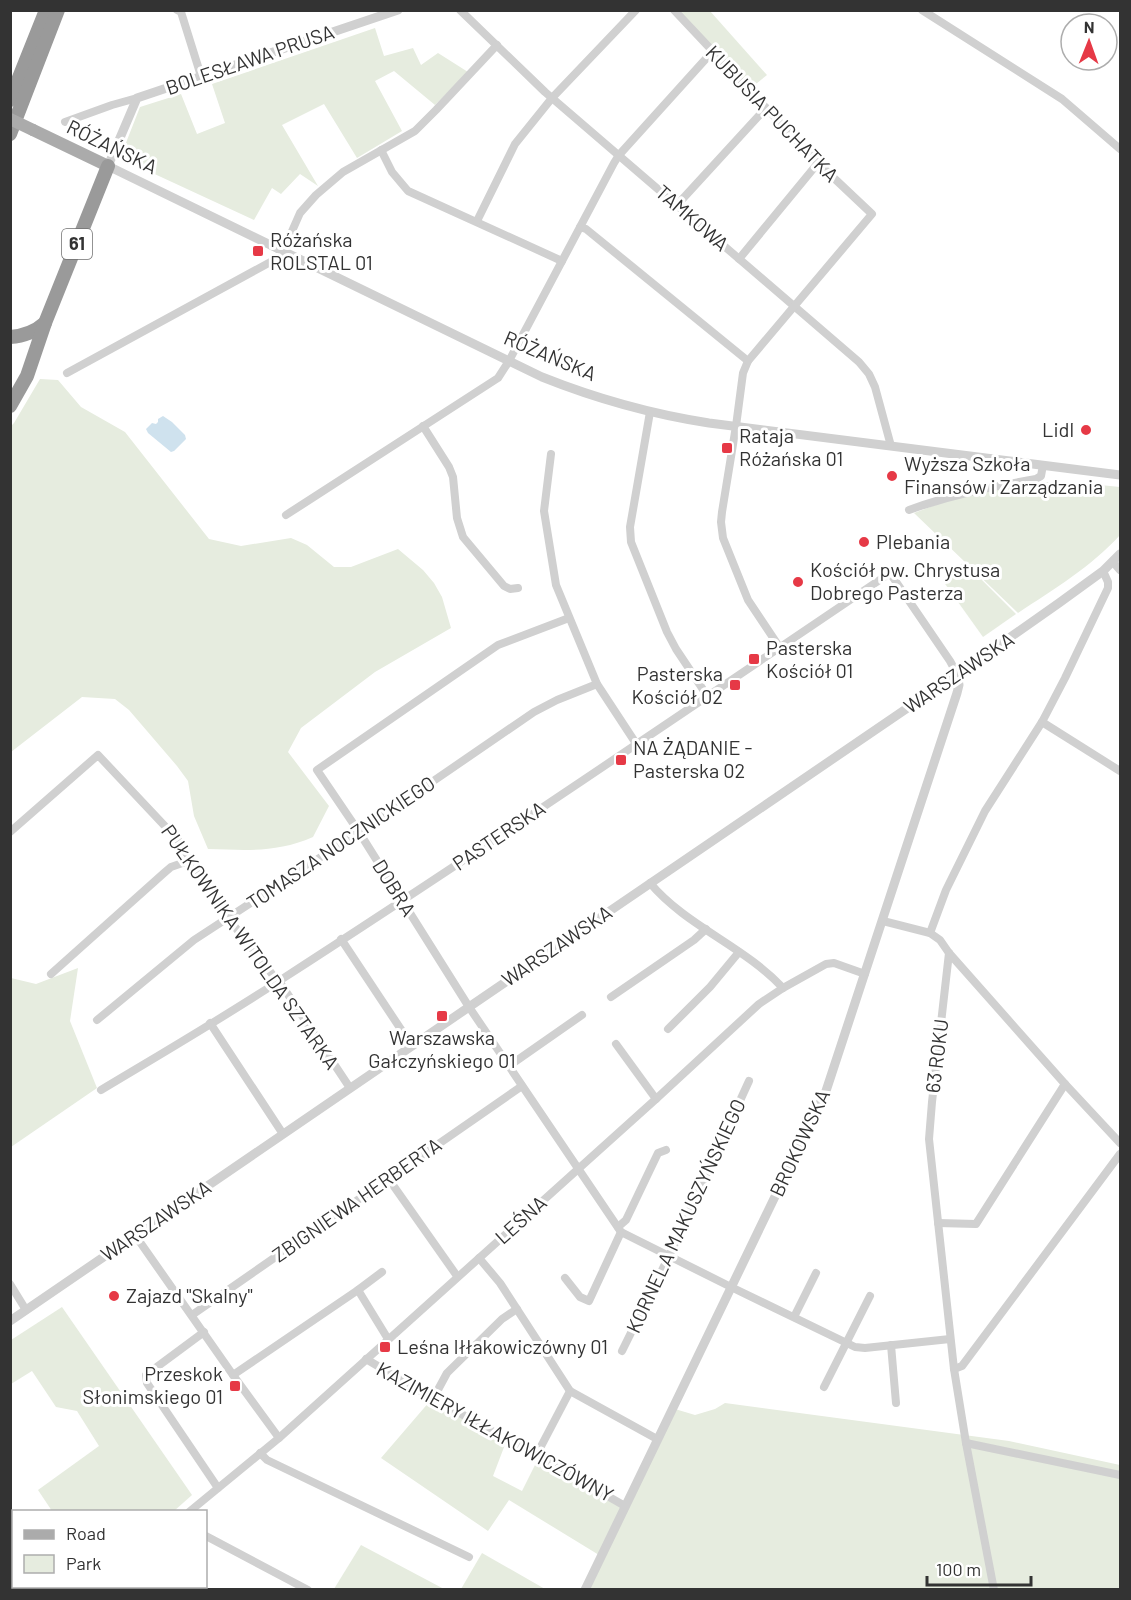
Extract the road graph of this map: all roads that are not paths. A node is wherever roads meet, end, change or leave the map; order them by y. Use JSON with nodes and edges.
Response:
{"nodes":[{"id":1,"x":46,"y":10,"type":"edge"},
{"id":2,"x":58,"y":10,"type":"edge"},
{"id":3,"x":398,"y":10,"type":"edge"},
{"id":4,"x":460,"y":10,"type":"edge"},
{"id":5,"x":636,"y":10,"type":"edge"},
{"id":6,"x":674,"y":10,"type":"edge"},
{"id":7,"x":922,"y":10,"type":"edge"},
{"id":8,"x":182,"y":11,"type":"edge"},
{"id":9,"x":497,"y":45,"type":"junction"},
{"id":10,"x":712,"y":52,"type":"junction"},
{"id":11,"x":201,"y":76,"type":"junction"},
{"id":12,"x":137,"y":98,"type":"junction"},
{"id":13,"x":552,"y":98,"type":"junction"},
{"id":14,"x":10,"y":100,"type":"edge"},
{"id":15,"x":766,"y":108,"type":"junction"},
{"id":16,"x":10,"y":119,"type":"edge"},
{"id":17,"x":65,"y":122,"type":"dead end"},
{"id":18,"x":10,"y":134,"type":"edge"},
{"id":19,"x":1120,"y":149,"type":"edge"},
{"id":20,"x":381,"y":150,"type":"junction"},
{"id":21,"x":619,"y":155,"type":"junction"},
{"id":22,"x":818,"y":163,"type":"junction"},
{"id":23,"x":108,"y":166,"type":"junction"},
{"id":24,"x":677,"y":205,"type":"junction"},
{"id":25,"x":477,"y":221,"type":"junction"},
{"id":26,"x":580,"y":227,"type":"junction"},
{"id":27,"x":282,"y":251,"type":"junction"},
{"id":28,"x":739,"y":259,"type":"junction"},
{"id":29,"x":562,"y":261,"type":"junction"},
{"id":30,"x":794,"y":306,"type":"junction"},
{"id":31,"x":45,"y":323,"type":"junction"},
{"id":32,"x":10,"y":337,"type":"edge"},
{"id":33,"x":509,"y":361,"type":"junction"},
{"id":34,"x":748,"y":361,"type":"junction"},
{"id":35,"x":67,"y":373,"type":"dead end"},
{"id":36,"x":10,"y":406,"type":"edge"},
{"id":37,"x":650,"y":412,"type":"junction"},
{"id":38,"x":423,"y":426,"type":"junction"},
{"id":39,"x":736,"y":426,"type":"junction"},
{"id":40,"x":891,"y":446,"type":"junction"},
{"id":41,"x":551,"y":454,"type":"dead end"},
{"id":42,"x":1043,"y":465,"type":"junction"},
{"id":43,"x":1120,"y":475,"type":"edge"},
{"id":44,"x":909,"y":510,"type":"dead end"},
{"id":45,"x":286,"y":515,"type":"dead end"},
{"id":46,"x":1120,"y":554,"type":"edge"},
{"id":47,"x":1113,"y":562,"type":"junction"},
{"id":48,"x":1120,"y":570,"type":"edge"},
{"id":49,"x":1103,"y":571,"type":"junction"},
{"id":50,"x":518,"y":588,"type":"dead end"},
{"id":51,"x":569,"y":618,"type":"junction"},
{"id":52,"x":780,"y":648,"type":"junction"},
{"id":53,"x":957,"y":674,"type":"junction"},
{"id":54,"x":597,"y":684,"type":"junction"},
{"id":55,"x":708,"y":697,"type":"junction"},
{"id":56,"x":1042,"y":723,"type":"junction"},
{"id":57,"x":637,"y":745,"type":"junction"},
{"id":58,"x":1120,"y":771,"type":"edge"},
{"id":59,"x":10,"y":832,"type":"edge"},
{"id":60,"x":359,"y":832,"type":"junction"},
{"id":61,"x":191,"y":860,"type":"junction"},
{"id":62,"x":650,"y":883,"type":"junction"},
{"id":63,"x":402,"y":901,"type":"junction"},
{"id":64,"x":228,"y":918,"type":"junction"},
{"id":65,"x":883,"y":921,"type":"junction"},
{"id":66,"x":706,"y":929,"type":"junction"},
{"id":67,"x":930,"y":933,"type":"junction"},
{"id":68,"x":341,"y":939,"type":"junction"},
{"id":69,"x":739,"y":952,"type":"junction"},
{"id":70,"x":949,"y":953,"type":"junction"},
{"id":71,"x":51,"y":974,"type":"dead end"},
{"id":72,"x":865,"y":974,"type":"junction"},
{"id":73,"x":279,"y":981,"type":"junction"},
{"id":74,"x":783,"y":988,"type":"junction"},
{"id":75,"x":611,"y":997,"type":"dead end"},
{"id":76,"x":469,"y":1006,"type":"junction"},
{"id":77,"x":582,"y":1015,"type":"dead end"},
{"id":78,"x":97,"y":1020,"type":"dead end"},
{"id":79,"x":210,"y":1023,"type":"junction"},
{"id":80,"x":668,"y":1029,"type":"dead end"},
{"id":81,"x":615,"y":1044,"type":"dead end"},
{"id":82,"x":412,"y":1046,"type":"junction"},
{"id":83,"x":509,"y":1066,"type":"junction"},
{"id":84,"x":749,"y":1081,"type":"dead end"},
{"id":85,"x":1065,"y":1084,"type":"junction"},
{"id":86,"x":522,"y":1086,"type":"junction"},
{"id":87,"x":350,"y":1088,"type":"junction"},
{"id":88,"x":101,"y":1090,"type":"dead end"},
{"id":89,"x":656,"y":1099,"type":"junction"},
{"id":90,"x":283,"y":1134,"type":"junction"},
{"id":91,"x":1120,"y":1143,"type":"edge"},
{"id":92,"x":666,"y":1150,"type":"dead end"},
{"id":93,"x":1120,"y":1154,"type":"edge"},
{"id":94,"x":579,"y":1167,"type":"junction"},
{"id":95,"x":388,"y":1179,"type":"junction"},
{"id":96,"x":938,"y":1223,"type":"junction"},
{"id":97,"x":620,"y":1229,"type":"junction"},
{"id":98,"x":135,"y":1235,"type":"junction"},
{"id":99,"x":669,"y":1256,"type":"junction"},
{"id":100,"x":479,"y":1258,"type":"junction"},
{"id":101,"x":382,"y":1272,"type":"dead end"},
{"id":102,"x":816,"y":1273,"type":"dead end"},
{"id":103,"x":458,"y":1276,"type":"junction"},
{"id":104,"x":565,"y":1278,"type":"dead end"},
{"id":105,"x":10,"y":1284,"type":"edge"},
{"id":106,"x":731,"y":1287,"type":"junction"},
{"id":107,"x":358,"y":1290,"type":"junction"},
{"id":108,"x":870,"y":1296,"type":"dead end"},
{"id":109,"x":517,"y":1309,"type":"junction"},
{"id":110,"x":26,"y":1310,"type":"junction"},
{"id":111,"x":192,"y":1316,"type":"junction"},
{"id":112,"x":794,"y":1317,"type":"junction"},
{"id":113,"x":10,"y":1321,"type":"edge"},
{"id":114,"x":204,"y":1332,"type":"junction"},
{"id":115,"x":388,"y":1339,"type":"junction"},
{"id":116,"x":950,"y":1339,"type":"junction"},
{"id":117,"x":847,"y":1343,"type":"junction"},
{"id":118,"x":891,"y":1346,"type":"junction"},
{"id":119,"x":622,"y":1351,"type":"dead end"},
{"id":120,"x":366,"y":1359,"type":"junction"},
{"id":121,"x":954,"y":1369,"type":"junction"},
{"id":122,"x":233,"y":1375,"type":"junction"},
{"id":123,"x":824,"y":1387,"type":"dead end"},
{"id":124,"x":570,"y":1391,"type":"junction"},
{"id":125,"x":433,"y":1399,"type":"junction"},
{"id":126,"x":896,"y":1403,"type":"dead end"},
{"id":127,"x":279,"y":1438,"type":"junction"},
{"id":128,"x":657,"y":1439,"type":"junction"},
{"id":129,"x":966,"y":1443,"type":"junction"},
{"id":130,"x":260,"y":1453,"type":"junction"},
{"id":131,"x":537,"y":1454,"type":"junction"},
{"id":132,"x":1120,"y":1475,"type":"edge"},
{"id":133,"x":218,"y":1488,"type":"junction"},
{"id":134,"x":625,"y":1506,"type":"junction"},
{"id":135,"x":191,"y":1510,"type":"edge"},
{"id":136,"x":207,"y":1537,"type":"edge"},
{"id":137,"x":469,"y":1557,"type":"dead end"},
{"id":138,"x":308,"y":1590,"type":"edge"},
{"id":139,"x":585,"y":1590,"type":"edge"},
{"id":140,"x":994,"y":1590,"type":"edge"}],
"edges":[{"from":1,"to":14,"type":"highway"},
{"from":2,"to":18,"type":"highway"},
{"from":3,"to":11,"type":"street","name":"BOLESŁAWA PRUSA"},
{"from":4,"to":9,"type":"street","name":"TAMKOWA"},
{"from":5,"to":13,"type":"street"},
{"from":6,"to":10,"type":"street","name":"KUBUSIA PUCHATKA"},
{"from":7,"to":19,"type":"street"},
{"from":8,"to":11,"type":"street"},
{"from":9,"to":13,"type":"street","name":"TAMKOWA"},
{"from":9,"to":20,"type":"street"},
{"from":10,"to":15,"type":"street","name":"KUBUSIA PUCHATKA"},
{"from":10,"to":21,"type":"street"},
{"from":11,"to":12,"type":"street","name":"BOLESŁAWA PRUSA"},
{"from":12,"to":17,"type":"street","name":"BOLESŁAWA PRUSA"},
{"from":12,"to":23,"type":"street"},
{"from":13,"to":21,"type":"street","name":"TAMKOWA"},
{"from":13,"to":25,"type":"street"},
{"from":15,"to":22,"type":"street","name":"KUBUSIA PUCHATKA"},
{"from":15,"to":24,"type":"street"},
{"from":16,"to":23,"type":"main road","name":"RÓŻAŃSKA","bridge":true},
{"from":20,"to":25,"type":"street"},
{"from":20,"to":27,"type":"street"},
{"from":21,"to":24,"type":"street","name":"TAMKOWA"},
{"from":21,"to":26,"type":"street"},
{"from":22,"to":28,"type":"street"},
{"from":22,"to":30,"type":"street","name":"KUBUSIA PUCHATKA"},
{"from":23,"to":27,"type":"street","name":"RÓŻAŃSKA"},
{"from":23,"to":31,"type":"highway","number":"61"},
{"from":24,"to":28,"type":"street","name":"TAMKOWA"},
{"from":25,"to":29,"type":"street"},
{"from":26,"to":29,"type":"street"},
{"from":26,"to":34,"type":"street"},
{"from":27,"to":33,"type":"street","name":"RÓŻAŃSKA"},
{"from":27,"to":35,"type":"street"},
{"from":28,"to":30,"type":"street","name":"TAMKOWA"},
{"from":29,"to":33,"type":"street"},
{"from":30,"to":34,"type":"street"},
{"from":30,"to":40,"type":"street","name":"TAMKOWA"},
{"from":31,"to":32,"type":"highway"},
{"from":31,"to":36,"type":"highway"},
{"from":33,"to":37,"type":"street","name":"RÓŻAŃSKA"},
{"from":33,"to":38,"type":"street"},
{"from":34,"to":39,"type":"street"},
{"from":37,"to":39,"type":"street","name":"RÓŻAŃSKA"},
{"from":37,"to":55,"type":"street"},
{"from":38,"to":45,"type":"street"},
{"from":38,"to":50,"type":"street"},
{"from":39,"to":40,"type":"street","name":"RÓŻAŃSKA"},
{"from":39,"to":52,"type":"street"},
{"from":40,"to":42,"type":"street","name":"RÓŻAŃSKA"},
{"from":41,"to":51,"type":"street"},
{"from":42,"to":43,"type":"street","name":"RÓŻAŃSKA"},
{"from":42,"to":44,"type":"street"},
{"from":46,"to":47,"type":"street","name":"WARSZAWSKA"},
{"from":47,"to":48,"type":"street"},
{"from":47,"to":49,"type":"street","name":"WARSZAWSKA"},
{"from":49,"to":53,"type":"street","name":"WARSZAWSKA"},
{"from":49,"to":56,"type":"street"},
{"from":51,"to":54,"type":"street"},
{"from":51,"to":60,"type":"street","name":"DOBRA"},
{"from":52,"to":53,"type":"street","name":"PASTERSKA"},
{"from":52,"to":55,"type":"street","name":"PASTERSKA"},
{"from":53,"to":62,"type":"street","name":"WARSZAWSKA"},
{"from":53,"to":65,"type":"street","name":"BROKOWSKA"},
{"from":54,"to":57,"type":"street"},
{"from":54,"to":60,"type":"street","name":"TOMASZA NOCZNICKIEGO"},
{"from":55,"to":57,"type":"street","name":"PASTERSKA"},
{"from":56,"to":58,"type":"street"},
{"from":56,"to":67,"type":"street"},
{"from":57,"to":63,"type":"street","name":"PASTERSKA"},
{"from":59,"to":61,"type":"street","name":"PUŁKOWNIKA WITOLDA SZTARKA"},
{"from":60,"to":63,"type":"street","name":"DOBRA"},
{"from":60,"to":64,"type":"street","name":"TOMASZA NOCZNICKIEGO"},
{"from":61,"to":64,"type":"street","name":"PUŁKOWNIKA WITOLDA SZTARKA"},
{"from":61,"to":71,"type":"street"},
{"from":62,"to":66,"type":"street"},
{"from":62,"to":76,"type":"street","name":"WARSZAWSKA"},
{"from":63,"to":68,"type":"street","name":"PASTERSKA"},
{"from":63,"to":76,"type":"street","name":"DOBRA"},
{"from":64,"to":73,"type":"street","name":"PUŁKOWNIKA WITOLDA SZTARKA"},
{"from":64,"to":78,"type":"street","name":"TOMASZA NOCZNICKIEGO"},
{"from":65,"to":67,"type":"street"},
{"from":65,"to":72,"type":"street","name":"BROKOWSKA"},
{"from":66,"to":69,"type":"street"},
{"from":66,"to":75,"type":"street"},
{"from":67,"to":70,"type":"street"},
{"from":68,"to":73,"type":"street","name":"PASTERSKA"},
{"from":68,"to":82,"type":"street"},
{"from":69,"to":74,"type":"street"},
{"from":69,"to":80,"type":"street"},
{"from":70,"to":85,"type":"street"},
{"from":70,"to":96,"type":"street","name":"63 ROKU"},
{"from":72,"to":74,"type":"street","name":"LEŚNA"},
{"from":72,"to":106,"type":"street","name":"BROKOWSKA"},
{"from":73,"to":79,"type":"street","name":"PASTERSKA"},
{"from":73,"to":87,"type":"street","name":"PUŁKOWNIKA WITOLDA SZTARKA"},
{"from":74,"to":89,"type":"street","name":"LEŚNA"},
{"from":76,"to":82,"type":"street","name":"WARSZAWSKA"},
{"from":76,"to":83,"type":"street","name":"DOBRA"},
{"from":77,"to":83,"type":"street"},
{"from":79,"to":88,"type":"street","name":"PASTERSKA"},
{"from":79,"to":90,"type":"street"},
{"from":81,"to":89,"type":"street"},
{"from":82,"to":87,"type":"street","name":"WARSZAWSKA"},
{"from":83,"to":86,"type":"street","name":"DOBRA"},
{"from":84,"to":99,"type":"street","name":"KORNELA MAKUSZYŃSKIEGO"},
{"from":85,"to":91,"type":"street"},
{"from":85,"to":96,"type":"street"},
{"from":86,"to":94,"type":"street","name":"DOBRA"},
{"from":86,"to":95,"type":"street","name":"ZBIGNIEWA HERBERTA"},
{"from":87,"to":90,"type":"street","name":"WARSZAWSKA"},
{"from":89,"to":94,"type":"street","name":"LEŚNA"},
{"from":90,"to":98,"type":"street","name":"WARSZAWSKA"},
{"from":92,"to":97,"type":"street"},
{"from":93,"to":121,"type":"street"},
{"from":94,"to":97,"type":"street","name":"DOBRA"},
{"from":94,"to":100,"type":"street","name":"LEŚNA"},
{"from":95,"to":103,"type":"street"},
{"from":95,"to":111,"type":"street","name":"ZBIGNIEWA HERBERTA"},
{"from":96,"to":116,"type":"street","name":"63 ROKU"},
{"from":97,"to":99,"type":"street"},
{"from":97,"to":104,"type":"street"},
{"from":98,"to":110,"type":"street","name":"WARSZAWSKA"},
{"from":98,"to":111,"type":"street"},
{"from":99,"to":106,"type":"street"},
{"from":99,"to":119,"type":"street","name":"KORNELA MAKUSZYŃSKIEGO"},
{"from":100,"to":103,"type":"street","name":"LEŚNA"},
{"from":100,"to":109,"type":"street"},
{"from":101,"to":107,"type":"street"},
{"from":102,"to":112,"type":"street"},
{"from":103,"to":115,"type":"street","name":"LEŚNA"},
{"from":105,"to":110,"type":"street"},
{"from":106,"to":112,"type":"street"},
{"from":106,"to":128,"type":"street","name":"BROKOWSKA"},
{"from":107,"to":115,"type":"street"},
{"from":107,"to":122,"type":"street"},
{"from":108,"to":117,"type":"street"},
{"from":109,"to":124,"type":"street"},
{"from":109,"to":125,"type":"street"},
{"from":110,"to":113,"type":"street","name":"WARSZAWSKA"},
{"from":111,"to":114,"type":"street"},
{"from":112,"to":117,"type":"street"},
{"from":114,"to":122,"type":"street"},
{"from":114,"to":133,"type":"street"},
{"from":115,"to":120,"type":"street","name":"LEŚNA"},
{"from":116,"to":118,"type":"street"},
{"from":116,"to":121,"type":"street","name":"63 ROKU"},
{"from":117,"to":118,"type":"street"},
{"from":117,"to":123,"type":"street"},
{"from":118,"to":126,"type":"street"},
{"from":120,"to":125,"type":"street","name":"KAZIMIERY IŁŁAKOWICZÓWNY"},
{"from":120,"to":127,"type":"street","name":"LEŚNA"},
{"from":121,"to":129,"type":"street","name":"63 ROKU"},
{"from":122,"to":127,"type":"street"},
{"from":124,"to":128,"type":"street"},
{"from":124,"to":131,"type":"street"},
{"from":125,"to":131,"type":"street","name":"KAZIMIERY IŁŁAKOWICZÓWNY"},
{"from":127,"to":130,"type":"street","name":"LEŚNA"},
{"from":128,"to":134,"type":"street","name":"BROKOWSKA"},
{"from":129,"to":132,"type":"street"},
{"from":129,"to":140,"type":"street","name":"63 ROKU"},
{"from":130,"to":133,"type":"street","name":"LEŚNA"},
{"from":130,"to":137,"type":"street"},
{"from":131,"to":134,"type":"street","name":"KAZIMIERY IŁŁAKOWICZÓWNY"},
{"from":133,"to":135,"type":"street","name":"LEŚNA"},
{"from":134,"to":139,"type":"street","name":"BROKOWSKA"},
{"from":136,"to":138,"type":"street"}]}
